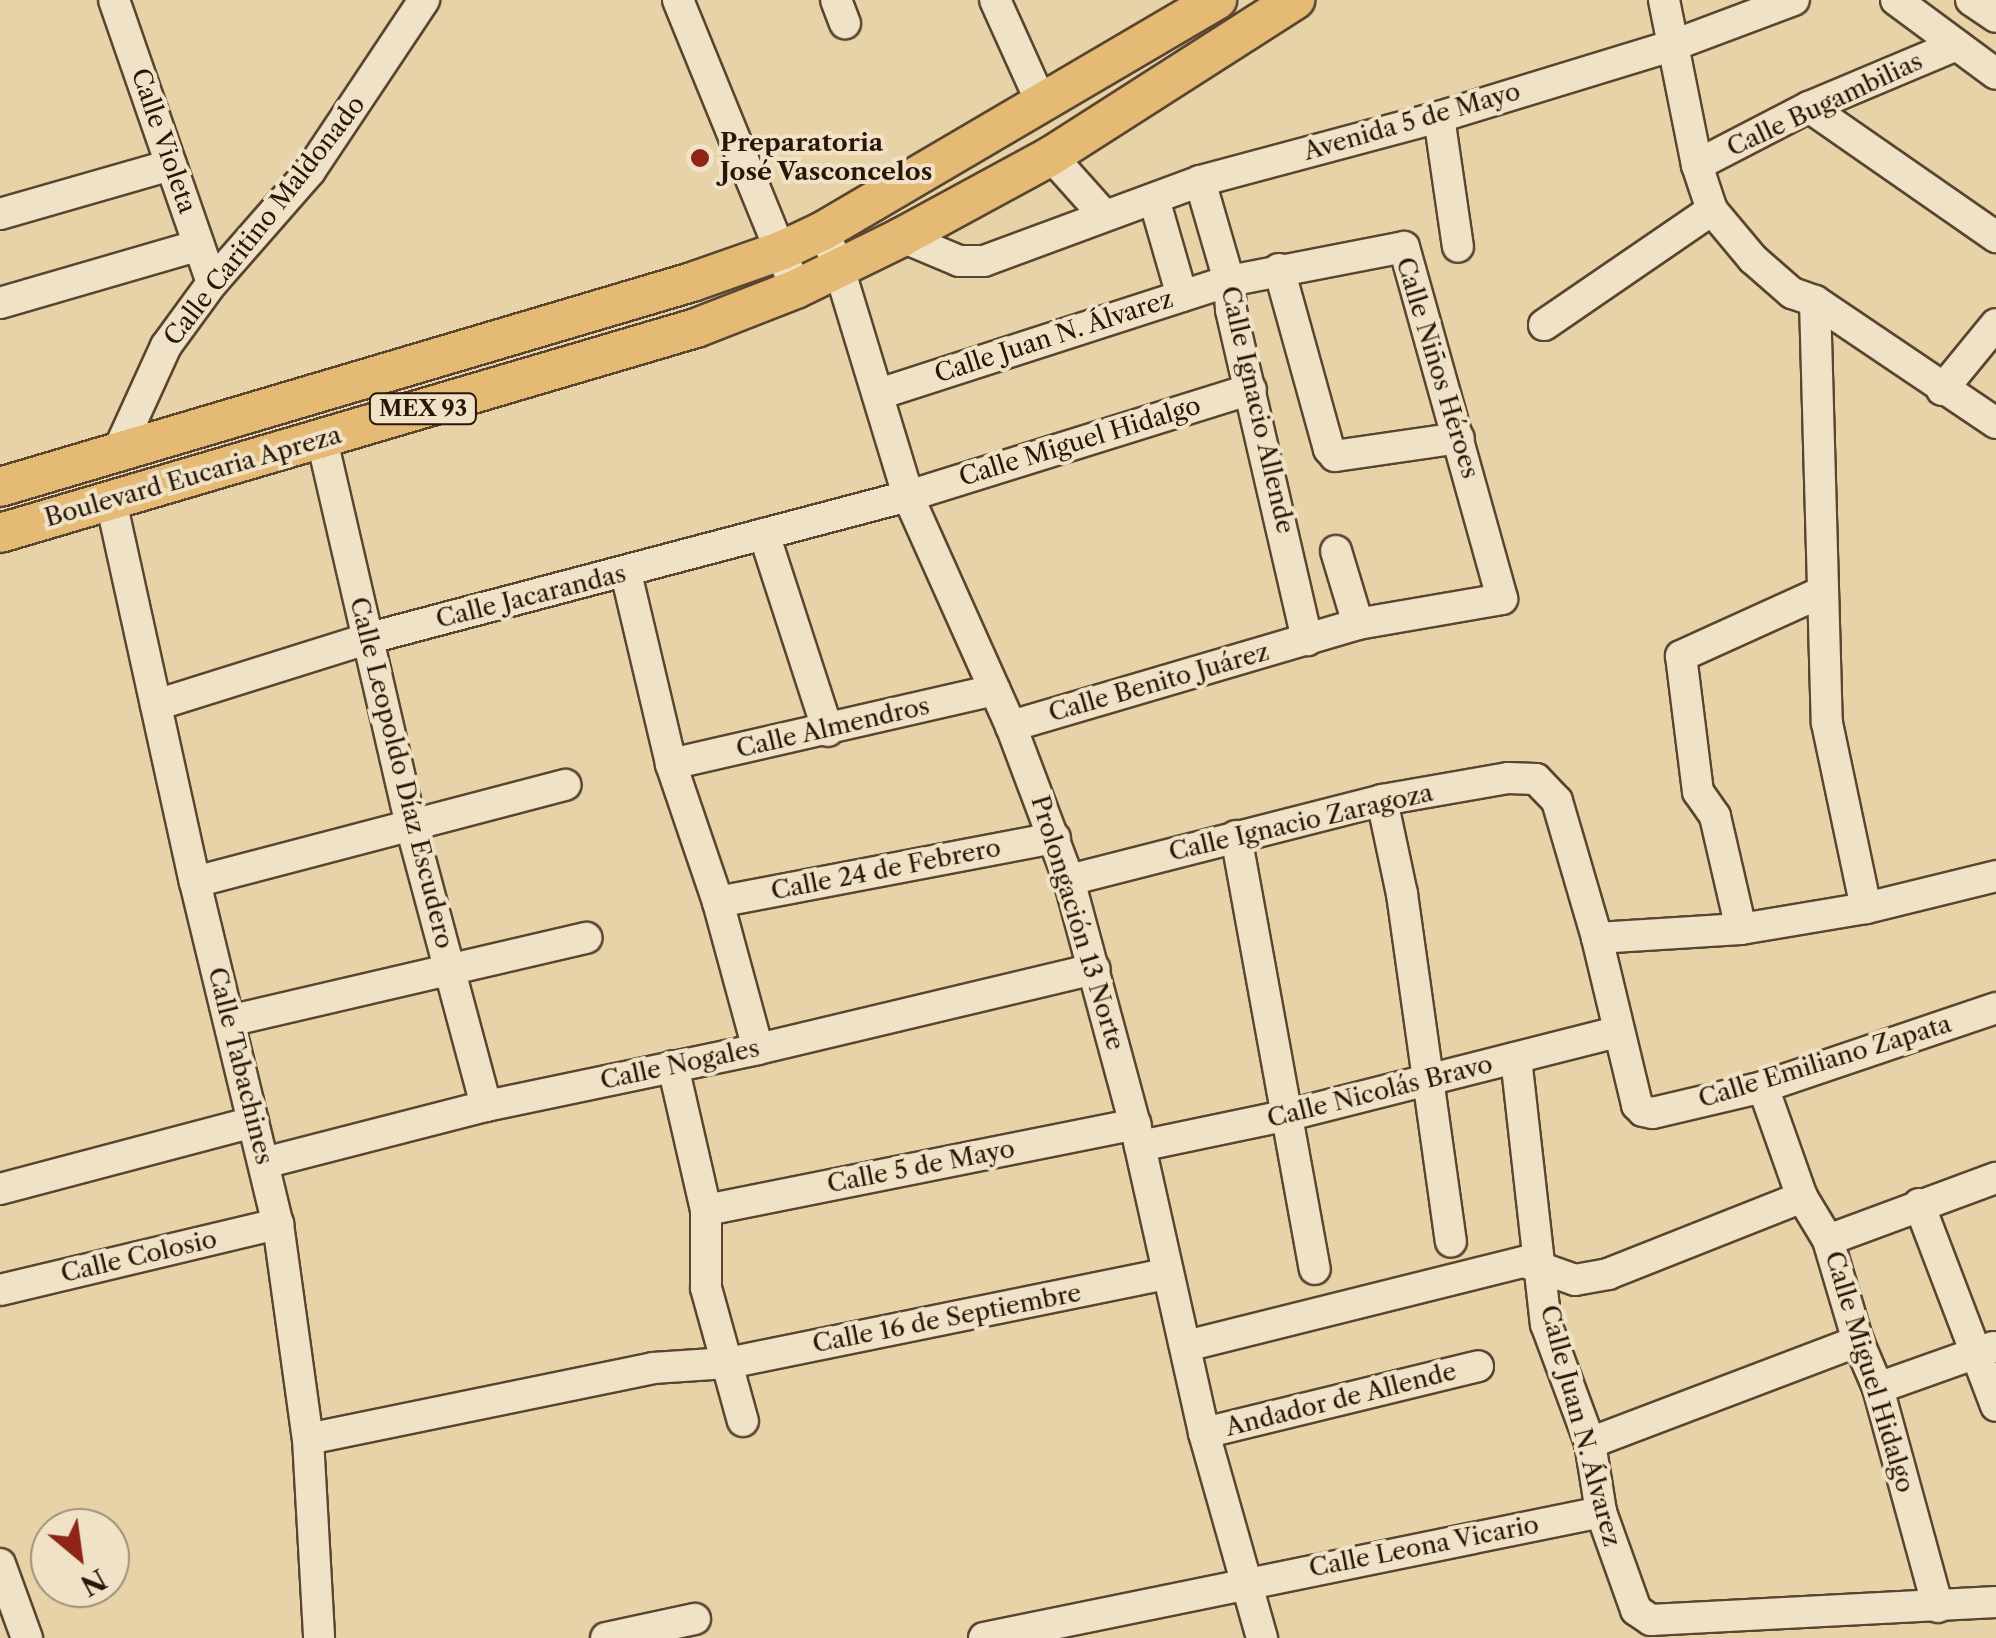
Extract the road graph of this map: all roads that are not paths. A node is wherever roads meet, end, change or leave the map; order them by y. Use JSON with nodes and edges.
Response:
{"nodes":[{"id":1,"x":114,"y":0,"type":"edge"},
{"id":2,"x":424,"y":0,"type":"edge"},
{"id":3,"x":995,"y":0,"type":"edge"},
{"id":4,"x":1217,"y":0,"type":"edge"},
{"id":5,"x":1294,"y":0,"type":"edge"},
{"id":6,"x":1664,"y":0,"type":"edge"},
{"id":7,"x":1794,"y":0,"type":"edge"},
{"id":8,"x":1896,"y":0,"type":"edge"},
{"id":9,"x":1971,"y":0,"type":"edge"},
{"id":10,"x":683,"y":2,"type":"edge"},
{"id":11,"x":1172,"y":11,"type":"edge"},
{"id":12,"x":1996,"y":18,"type":"edge"},
{"id":13,"x":1674,"y":45,"type":"junction"},
{"id":14,"x":1954,"y":46,"type":"junction"},
{"id":15,"x":1996,"y":74,"type":"edge"},
{"id":16,"x":1042,"y":104,"type":"junction"},
{"id":17,"x":1810,"y":107,"type":"junction"},
{"id":18,"x":1439,"y":118,"type":"junction"},
{"id":19,"x":1051,"y":156,"type":"junction"},
{"id":20,"x":1697,"y":164,"type":"junction"},
{"id":21,"x":172,"y":165,"type":"junction"},
{"id":22,"x":1200,"y":181,"type":"junction"},
{"id":23,"x":1154,"y":199,"type":"junction"},
{"id":24,"x":1712,"y":210,"type":"junction"},
{"id":25,"x":0,"y":214,"type":"edge"},
{"id":26,"x":1104,"y":215,"type":"junction"},
{"id":27,"x":902,"y":237,"type":"junction"},
{"id":28,"x":1996,"y":238,"type":"edge"},
{"id":29,"x":200,"y":245,"type":"junction"},
{"id":30,"x":831,"y":248,"type":"junction"},
{"id":31,"x":1458,"y":248,"type":"dead end"},
{"id":32,"x":782,"y":250,"type":"junction"},
{"id":33,"x":1279,"y":269,"type":"junction"},
{"id":34,"x":1229,"y":280,"type":"junction"},
{"id":35,"x":212,"y":282,"type":"junction"},
{"id":36,"x":796,"y":288,"type":"junction"},
{"id":37,"x":1182,"y":296,"type":"junction"},
{"id":38,"x":1815,"y":301,"type":"junction"},
{"id":39,"x":0,"y":303,"type":"edge"},
{"id":40,"x":1996,"y":324,"type":"edge"},
{"id":41,"x":1544,"y":325,"type":"dead end"},
{"id":42,"x":1251,"y":388,"type":"junction"},
{"id":43,"x":1942,"y":390,"type":"junction"},
{"id":44,"x":880,"y":394,"type":"junction"},
{"id":45,"x":1996,"y":423,"type":"edge"},
{"id":46,"x":1459,"y":438,"type":"junction"},
{"id":47,"x":322,"y":440,"type":"junction"},
{"id":48,"x":119,"y":448,"type":"junction"},
{"id":49,"x":0,"y":488,"type":"edge"},
{"id":50,"x":908,"y":496,"type":"junction"},
{"id":51,"x":111,"y":501,"type":"junction"},
{"id":52,"x":0,"y":533,"type":"edge"},
{"id":53,"x":764,"y":534,"type":"junction"},
{"id":54,"x":1336,"y":551,"type":"dead end"},
{"id":55,"x":626,"y":573,"type":"junction"},
{"id":56,"x":1822,"y":592,"type":"junction"},
{"id":57,"x":1502,"y":599,"type":"joint"},
{"id":58,"x":1358,"y":624,"type":"junction"},
{"id":59,"x":366,"y":639,"type":"junction"},
{"id":60,"x":1308,"y":640,"type":"junction"},
{"id":61,"x":995,"y":690,"type":"junction"},
{"id":62,"x":156,"y":705,"type":"junction"},
{"id":63,"x":1011,"y":726,"type":"junction"},
{"id":64,"x":828,"y":732,"type":"junction"},
{"id":65,"x":671,"y":764,"type":"junction"},
{"id":66,"x":564,"y":785,"type":"dead end"},
{"id":67,"x":1382,"y":800,"type":"junction"},
{"id":68,"x":410,"y":822,"type":"junction"},
{"id":69,"x":1236,"y":836,"type":"junction"},
{"id":70,"x":1054,"y":838,"type":"junction"},
{"id":71,"x":1996,"y":876,"type":"edge"},
{"id":72,"x":1069,"y":880,"type":"junction"},
{"id":73,"x":195,"y":882,"type":"junction"},
{"id":74,"x":718,"y":902,"type":"junction"},
{"id":75,"x":1866,"y":908,"type":"junction"},
{"id":76,"x":1741,"y":929,"type":"junction"},
{"id":77,"x":586,"y":938,"type":"dead end"},
{"id":78,"x":1596,"y":938,"type":"junction"},
{"id":79,"x":450,"y":968,"type":"junction"},
{"id":80,"x":1095,"y":969,"type":"junction"},
{"id":81,"x":1996,"y":1008,"type":"edge"},
{"id":82,"x":228,"y":1021,"type":"junction"},
{"id":83,"x":1618,"y":1032,"type":"junction"},
{"id":84,"x":758,"y":1049,"type":"junction"},
{"id":85,"x":1516,"y":1058,"type":"junction"},
{"id":86,"x":673,"y":1066,"type":"junction"},
{"id":87,"x":1425,"y":1080,"type":"junction"},
{"id":88,"x":1763,"y":1087,"type":"junction"},
{"id":89,"x":486,"y":1106,"type":"junction"},
{"id":90,"x":1289,"y":1116,"type":"junction"},
{"id":91,"x":253,"y":1122,"type":"junction"},
{"id":92,"x":1138,"y":1136,"type":"junction"},
{"id":93,"x":264,"y":1163,"type":"junction"},
{"id":94,"x":1996,"y":1178,"type":"edge"},
{"id":95,"x":0,"y":1189,"type":"edge"},
{"id":96,"x":1802,"y":1196,"type":"junction"},
{"id":97,"x":1919,"y":1204,"type":"junction"},
{"id":98,"x":706,"y":1210,"type":"junction"},
{"id":99,"x":278,"y":1224,"type":"junction"},
{"id":100,"x":1828,"y":1240,"type":"junction"},
{"id":101,"x":1451,"y":1242,"type":"dead end"},
{"id":102,"x":1541,"y":1266,"type":"junction"},
{"id":103,"x":1315,"y":1270,"type":"dead end"},
{"id":104,"x":1168,"y":1274,"type":"junction"},
{"id":105,"x":0,"y":1290,"type":"edge"},
{"id":106,"x":1858,"y":1341,"type":"junction"},
{"id":107,"x":1186,"y":1346,"type":"junction"},
{"id":108,"x":1986,"y":1349,"type":"edge"},
{"id":109,"x":728,"y":1363,"type":"junction"},
{"id":110,"x":1478,"y":1366,"type":"dead end"},
{"id":111,"x":1878,"y":1388,"type":"junction"},
{"id":112,"x":1996,"y":1406,"type":"edge"},
{"id":113,"x":743,"y":1422,"type":"dead end"},
{"id":114,"x":1204,"y":1433,"type":"junction"},
{"id":115,"x":308,"y":1439,"type":"junction"},
{"id":116,"x":1590,"y":1443,"type":"junction"},
{"id":117,"x":1601,"y":1512,"type":"junction"},
{"id":118,"x":0,"y":1564,"type":"edge"},
{"id":119,"x":1246,"y":1582,"type":"junction"},
{"id":120,"x":1990,"y":1606,"type":"edge"},
{"id":121,"x":1938,"y":1607,"type":"junction"},
{"id":122,"x":694,"y":1620,"type":"dead end"},
{"id":123,"x":1125,"y":1624,"type":"edge"},
{"id":124,"x":618,"y":1637,"type":"edge"},
{"id":125,"x":993,"y":1637,"type":"edge"},
{"id":126,"x":28,"y":1638,"type":"edge"},
{"id":127,"x":319,"y":1638,"type":"edge"},
{"id":128,"x":1262,"y":1638,"type":"edge"}],
"edges":[{"from":1,"to":21,"type":"street","name":"Calle Violeta"},
{"from":2,"to":35,"type":"street","name":"Calle Caritino Maldonado"},
{"from":3,"to":16,"type":"street"},
{"from":4,"to":11,"type":"main road","number":"MEX 93"},
{"from":5,"to":19,"type":"main road","number":"MEX 93"},
{"from":6,"to":13,"type":"street"},
{"from":7,"to":13,"type":"street","name":"Avenida 5 de Mayo"},
{"from":8,"to":14,"type":"street"},
{"from":9,"to":12,"type":"street"},
{"from":10,"to":32,"type":"street"},
{"from":11,"to":16,"type":"main road","number":"MEX 93"},
{"from":13,"to":18,"type":"street","name":"Avenida 5 de Mayo"},
{"from":13,"to":20,"type":"street"},
{"from":14,"to":15,"type":"street"},
{"from":14,"to":17,"type":"street","name":"Calle Bugambilias"},
{"from":16,"to":30,"type":"main road","number":"MEX 93"},
{"from":17,"to":20,"type":"street","name":"Calle Bugambilias"},
{"from":17,"to":28,"type":"street"},
{"from":18,"to":22,"type":"street","name":"Avenida 5 de Mayo"},
{"from":18,"to":31,"type":"street"},
{"from":19,"to":26,"type":"street"},
{"from":19,"to":27,"type":"main road","number":"MEX 93"},
{"from":20,"to":24,"type":"street"},
{"from":21,"to":25,"type":"street"},
{"from":21,"to":29,"type":"street","name":"Calle Violeta"},
{"from":22,"to":23,"type":"street","name":"Avenida 5 de Mayo"},
{"from":22,"to":34,"type":"street","name":"Calle Ignacio Allende"},
{"from":23,"to":26,"type":"street","name":"Avenida 5 de Mayo"},
{"from":23,"to":37,"type":"street"},
{"from":24,"to":38,"type":"street"},
{"from":24,"to":41,"type":"street"},
{"from":26,"to":27,"type":"street","name":"Avenida 5 de Mayo"},
{"from":27,"to":30,"type":"main road","number":"MEX 93"},
{"from":29,"to":35,"type":"street","name":"Calle Violeta"},
{"from":29,"to":39,"type":"street"},
{"from":30,"to":32,"type":"main road","name":"Boulevard Eucaria Apreza","number":"MEX 93"},
{"from":30,"to":36,"type":"main road","name":"Boulevard Eucaria Apreza","number":"MEX 93"},
{"from":30,"to":44,"type":"street","name":"Prolongación 13 Norte"},
{"from":32,"to":36,"type":"street"},
{"from":32,"to":48,"type":"main road","name":"Boulevard Eucaria Apreza","number":"MEX 93"},
{"from":33,"to":34,"type":"street","name":"Calle Niños Héroes"},
{"from":33,"to":46,"type":"street"},
{"from":33,"to":46,"type":"street","name":"Calle Niños Héroes"},
{"from":34,"to":37,"type":"street","name":"Calle Juan N. Álvarez"},
{"from":34,"to":42,"type":"street","name":"Calle Ignacio Allende"},
{"from":35,"to":48,"type":"street","name":"Calle Caritino Maldonado"},
{"from":36,"to":47,"type":"main road","name":"Boulevard Eucaria Apreza","number":"MEX 93"},
{"from":37,"to":44,"type":"street","name":"Calle Juan N. Álvarez"},
{"from":38,"to":43,"type":"street"},
{"from":38,"to":56,"type":"street"},
{"from":40,"to":43,"type":"street"},
{"from":42,"to":50,"type":"street","name":"Calle Miguel Hidalgo"},
{"from":42,"to":60,"type":"street","name":"Calle Ignacio Allende"},
{"from":43,"to":45,"type":"street"},
{"from":44,"to":50,"type":"street","name":"Prolongación 13 Norte"},
{"from":46,"to":57,"type":"street","name":"Calle Niños Héroes"},
{"from":47,"to":51,"type":"main road","name":"Boulevard Eucaria Apreza","number":"MEX 93"},
{"from":47,"to":59,"type":"street","name":"Calle Leopoldo Díaz Escudero"},
{"from":48,"to":49,"type":"main road","name":"Boulevard Eucaria Apreza","number":"MEX 93"},
{"from":50,"to":53,"type":"street","name":"Calle Jacarandas"},
{"from":50,"to":61,"type":"street","name":"Prolongación 13 Norte"},
{"from":51,"to":52,"type":"main road","name":"Boulevard Eucaria Apreza","number":"MEX 93"},
{"from":51,"to":62,"type":"street","name":"Calle Tabachines"},
{"from":53,"to":55,"type":"street","name":"Calle Jacarandas"},
{"from":53,"to":64,"type":"street"},
{"from":54,"to":58,"type":"street"},
{"from":55,"to":59,"type":"street","name":"Calle Jacarandas"},
{"from":55,"to":65,"type":"street"},
{"from":56,"to":75,"type":"street"},
{"from":56,"to":76,"type":"street"},
{"from":57,"to":58,"type":"street","name":"Calle Benito Juárez"},
{"from":58,"to":60,"type":"street","name":"Calle Benito Juárez"},
{"from":59,"to":62,"type":"street","name":"Calle Jacarandas"},
{"from":59,"to":68,"type":"street","name":"Calle Leopoldo Díaz Escudero"},
{"from":60,"to":63,"type":"street","name":"Calle Benito Juárez"},
{"from":61,"to":63,"type":"street","name":"Prolongación 13 Norte"},
{"from":61,"to":64,"type":"street","name":"Calle Almendros"},
{"from":62,"to":73,"type":"street","name":"Calle Tabachines"},
{"from":63,"to":70,"type":"street","name":"Prolongación 13 Norte"},
{"from":64,"to":65,"type":"street","name":"Calle Almendros"},
{"from":65,"to":74,"type":"street"},
{"from":66,"to":68,"type":"street"},
{"from":67,"to":69,"type":"street","name":"Calle Ignacio Zaragoza"},
{"from":67,"to":78,"type":"street","name":"Calle Ignacio Zaragoza"},
{"from":67,"to":87,"type":"street"},
{"from":68,"to":73,"type":"street"},
{"from":68,"to":79,"type":"street","name":"Calle Leopoldo Díaz Escudero"},
{"from":69,"to":72,"type":"street","name":"Calle Ignacio Zaragoza"},
{"from":69,"to":90,"type":"street"},
{"from":70,"to":72,"type":"street","name":"Prolongación 13 Norte"},
{"from":70,"to":74,"type":"street","name":"Calle 24 de Febrero"},
{"from":71,"to":75,"type":"street"},
{"from":72,"to":80,"type":"street","name":"Prolongación 13 Norte"},
{"from":73,"to":82,"type":"street","name":"Calle Tabachines"},
{"from":74,"to":84,"type":"street"},
{"from":75,"to":76,"type":"street"},
{"from":76,"to":78,"type":"street"},
{"from":77,"to":79,"type":"street"},
{"from":78,"to":83,"type":"street"},
{"from":79,"to":82,"type":"street"},
{"from":79,"to":89,"type":"street","name":"Calle Leopoldo Díaz Escudero"},
{"from":80,"to":84,"type":"street","name":"Calle Nogales"},
{"from":80,"to":92,"type":"street","name":"Prolongación 13 Norte"},
{"from":81,"to":88,"type":"street","name":"Calle Emiliano Zapata"},
{"from":82,"to":91,"type":"street","name":"Calle Tabachines"},
{"from":83,"to":85,"type":"street","name":"Calle Nicolás Bravo"},
{"from":83,"to":88,"type":"street","name":"Calle Emiliano Zapata"},
{"from":84,"to":86,"type":"street","name":"Calle Nogales"},
{"from":85,"to":87,"type":"street","name":"Calle Nicolás Bravo"},
{"from":85,"to":102,"type":"street","name":"Calle Juan N. Álvarez"},
{"from":86,"to":89,"type":"street","name":"Calle Nogales"},
{"from":86,"to":98,"type":"street"},
{"from":87,"to":90,"type":"street","name":"Calle Nicolás Bravo"},
{"from":87,"to":101,"type":"street"},
{"from":88,"to":96,"type":"street","name":"Calle Miguel Hidalgo"},
{"from":89,"to":93,"type":"street","name":"Calle Nogales"},
{"from":90,"to":92,"type":"street","name":"Calle Nicolás Bravo"},
{"from":90,"to":103,"type":"street"},
{"from":91,"to":93,"type":"street","name":"Calle Tabachines"},
{"from":91,"to":95,"type":"street"},
{"from":92,"to":98,"type":"street","name":"Calle 5 de Mayo"},
{"from":92,"to":104,"type":"street","name":"Prolongación 13 Norte"},
{"from":93,"to":99,"type":"street","name":"Calle Tabachines"},
{"from":94,"to":97,"type":"street"},
{"from":96,"to":100,"type":"street","name":"Calle Miguel Hidalgo"},
{"from":96,"to":102,"type":"street"},
{"from":97,"to":100,"type":"street"},
{"from":97,"to":108,"type":"street"},
{"from":98,"to":109,"type":"street"},
{"from":99,"to":105,"type":"street","name":"Calle Colosio"},
{"from":99,"to":115,"type":"street","name":"Calle Tabachines"},
{"from":100,"to":106,"type":"street","name":"Calle Miguel Hidalgo"},
{"from":102,"to":107,"type":"street"},
{"from":102,"to":116,"type":"street","name":"Calle Juan N. Álvarez"},
{"from":104,"to":107,"type":"street","name":"Prolongación 13 Norte"},
{"from":104,"to":109,"type":"street","name":"Calle 16 de Septiembre"},
{"from":106,"to":111,"type":"street","name":"Calle Miguel Hidalgo"},
{"from":106,"to":116,"type":"street"},
{"from":107,"to":114,"type":"street","name":"Prolongación 13 Norte"},
{"from":108,"to":111,"type":"street"},
{"from":108,"to":112,"type":"street"},
{"from":109,"to":113,"type":"street"},
{"from":109,"to":115,"type":"street","name":"Calle 16 de Septiembre"},
{"from":110,"to":114,"type":"street","name":"Andador de Allende"},
{"from":111,"to":121,"type":"street","name":"Calle Miguel Hidalgo"},
{"from":114,"to":119,"type":"street","name":"Prolongación 13 Norte"},
{"from":115,"to":127,"type":"street","name":"Calle Tabachines"},
{"from":116,"to":117,"type":"street","name":"Calle Juan N. Álvarez"},
{"from":117,"to":119,"type":"street","name":"Calle Leona Vicario"},
{"from":117,"to":121,"type":"street","name":"Calle Juan N. Álvarez"},
{"from":118,"to":126,"type":"street"},
{"from":119,"to":123,"type":"street","name":"Calle Leona Vicario"},
{"from":119,"to":128,"type":"street","name":"Prolongación 13 Norte"},
{"from":120,"to":121,"type":"street"},
{"from":122,"to":124,"type":"street"},
{"from":123,"to":125,"type":"street","name":"Calle Leona Vicario"}]}
